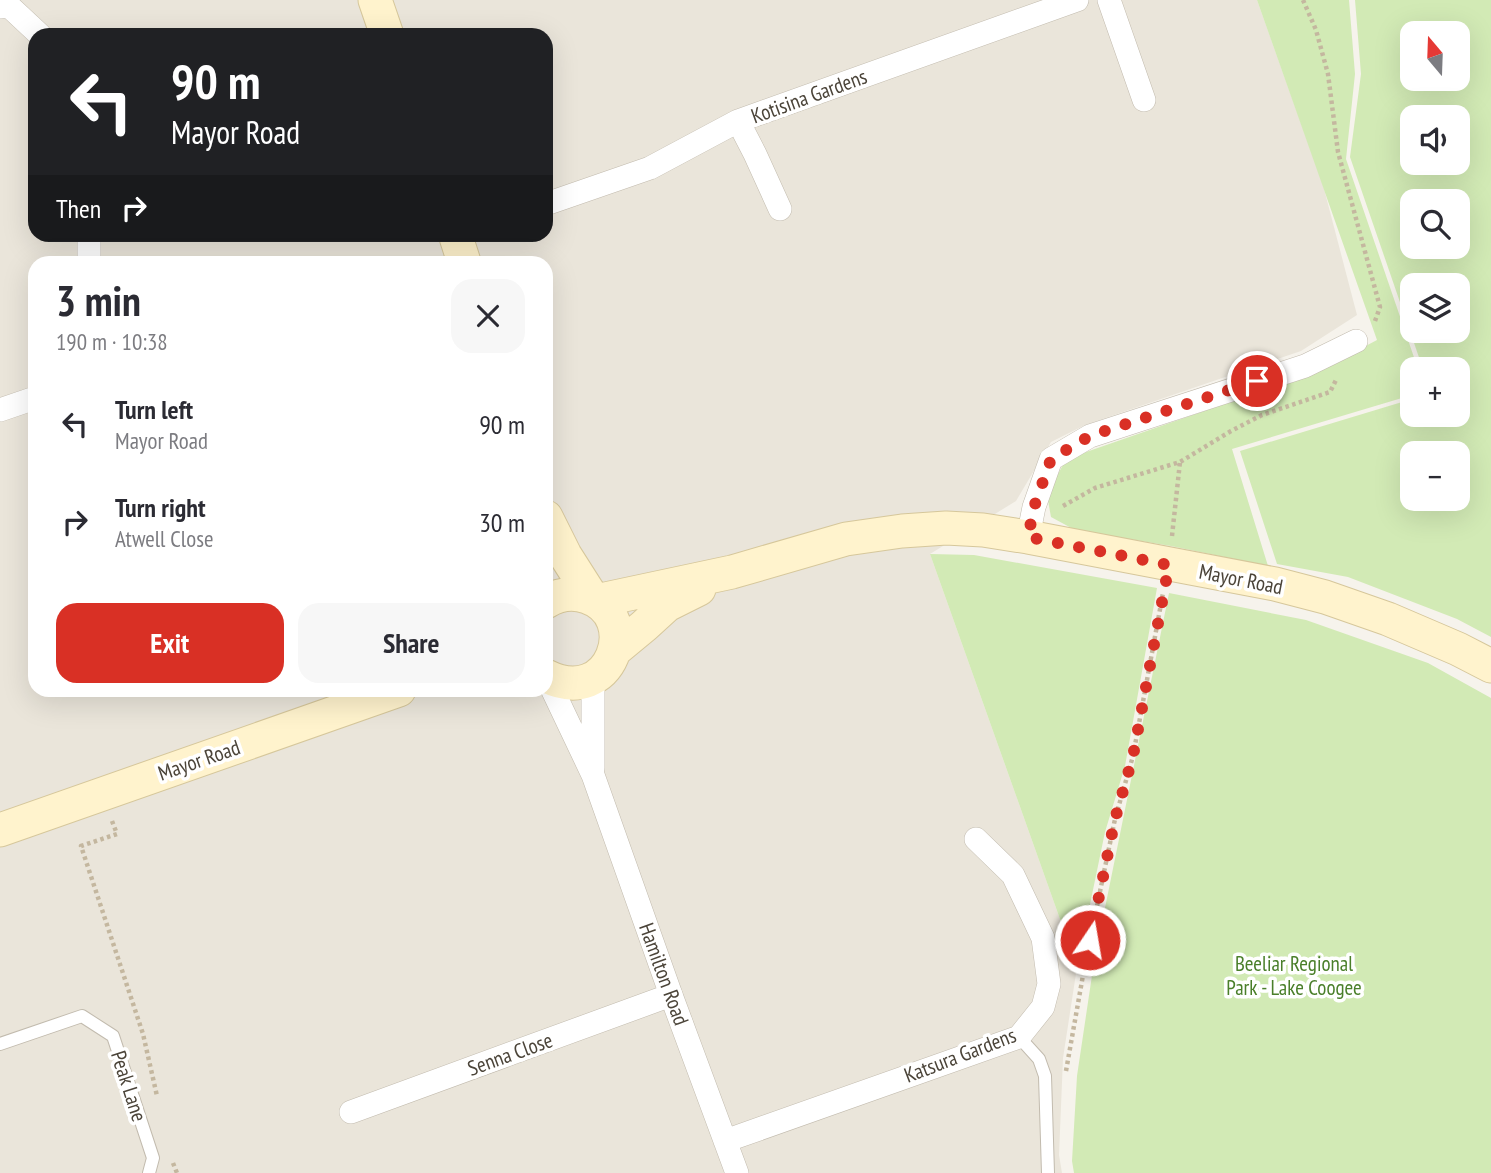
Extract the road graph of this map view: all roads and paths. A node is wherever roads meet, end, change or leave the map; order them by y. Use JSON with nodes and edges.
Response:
{"nodes":[{"id":1,"x":375,"y":0,"type":"edge"},
{"id":2,"x":1077,"y":0,"type":"edge"},
{"id":3,"x":1109,"y":0,"type":"edge"},
{"id":4,"x":1303,"y":0,"type":"edge"},
{"id":5,"x":0,"y":7,"type":"edge"},
{"id":6,"x":33,"y":28,"type":"edge"},
{"id":7,"x":385,"y":28,"type":"edge"},
{"id":8,"x":1144,"y":100,"type":"dead end"},
{"id":9,"x":738,"y":121,"type":"junction"},
{"id":10,"x":553,"y":202,"type":"edge"},
{"id":11,"x":780,"y":209,"type":"dead end"},
{"id":12,"x":1356,"y":341,"type":"junction"},
{"id":13,"x":28,"y":400,"type":"edge"},
{"id":14,"x":0,"y":410,"type":"edge"},
{"id":15,"x":1180,"y":462,"type":"junction"},
{"id":16,"x":1062,"y":507,"type":"dead end"},
{"id":17,"x":553,"y":531,"type":"edge"},
{"id":18,"x":1028,"y":537,"type":"junction"},
{"id":19,"x":1169,"y":565,"type":"junction"},
{"id":20,"x":732,"y":572,"type":"junction"},
{"id":21,"x":553,"y":598,"type":"edge"},
{"id":22,"x":594,"y":600,"type":"junction"},
{"id":23,"x":615,"y":650,"type":"junction"},
{"id":24,"x":1491,"y":666,"type":"edge"},
{"id":25,"x":593,"y":678,"type":"junction"},
{"id":26,"x":553,"y":679,"type":"edge"},
{"id":27,"x":553,"y":691,"type":"edge"},
{"id":28,"x":379,"y":697,"type":"edge"},
{"id":29,"x":593,"y":775,"type":"junction"},
{"id":30,"x":102,"y":794,"type":"junction"},
{"id":31,"x":0,"y":830,"type":"edge"},
{"id":32,"x":976,"y":839,"type":"dead end"},
{"id":33,"x":671,"y":996,"type":"junction"},
{"id":34,"x":1018,"y":1037,"type":"junction"},
{"id":35,"x":0,"y":1044,"type":"edge"},
{"id":36,"x":1064,"y":1080,"type":"dead end"},
{"id":37,"x":158,"y":1101,"type":"dead end"},
{"id":38,"x":351,"y":1112,"type":"dead end"},
{"id":39,"x":725,"y":1141,"type":"junction"},
{"id":40,"x":171,"y":1155,"type":"dead end"},
{"id":41,"x":149,"y":1173,"type":"edge"},
{"id":42,"x":177,"y":1173,"type":"edge"},
{"id":43,"x":737,"y":1173,"type":"edge"},
{"id":44,"x":1048,"y":1173,"type":"edge"}],
"edges":[{"from":1,"to":7,"type":"main road"},
{"from":2,"to":9,"type":"street","name":"Kotisina Gardens"},
{"from":3,"to":8,"type":"street"},
{"from":4,"to":12,"type":"path"},
{"from":5,"to":6,"type":"street"},
{"from":9,"to":10,"type":"street","name":"Kotisina Gardens"},
{"from":9,"to":11,"type":"street"},
{"from":12,"to":15,"type":"path"},
{"from":12,"to":18,"type":"street"},
{"from":13,"to":14,"type":"street"},
{"from":15,"to":16,"type":"path"},
{"from":15,"to":19,"type":"path"},
{"from":17,"to":22,"type":"main road"},
{"from":18,"to":19,"type":"main road","name":"Mayor Road"},
{"from":18,"to":20,"type":"main road","name":"Mayor Road"},
{"from":19,"to":24,"type":"main road","name":"Mayor Road"},
{"from":19,"to":36,"type":"path"},
{"from":20,"to":22,"type":"main road","name":"Mayor Road"},
{"from":20,"to":23,"type":"main road","name":"Mayor Road"},
{"from":21,"to":22,"type":"main road","name":"Mayor Road"},
{"from":22,"to":23,"type":"main road"},
{"from":23,"to":25,"type":"main road","name":"Mayor Road"},
{"from":25,"to":26,"type":"main road"},
{"from":25,"to":29,"type":"street","name":"Hamilton Road"},
{"from":27,"to":29,"type":"street","name":"Hamilton Road"},
{"from":28,"to":30,"type":"main road","name":"Mayor Road"},
{"from":29,"to":33,"type":"street","name":"Hamilton Road"},
{"from":30,"to":31,"type":"main road","name":"Mayor Road"},
{"from":30,"to":37,"type":"path"},
{"from":32,"to":34,"type":"street","name":"Katsura Gardens"},
{"from":33,"to":38,"type":"street","name":"Senna Close"},
{"from":33,"to":39,"type":"street","name":"Hamilton Road"},
{"from":34,"to":39,"type":"street","name":"Katsura Gardens"},
{"from":34,"to":44,"type":"lane"},
{"from":35,"to":41,"type":"lane","name":"Peak Lane"},
{"from":39,"to":43,"type":"street","name":"Hamilton Road"},
{"from":40,"to":42,"type":"path"}]}
